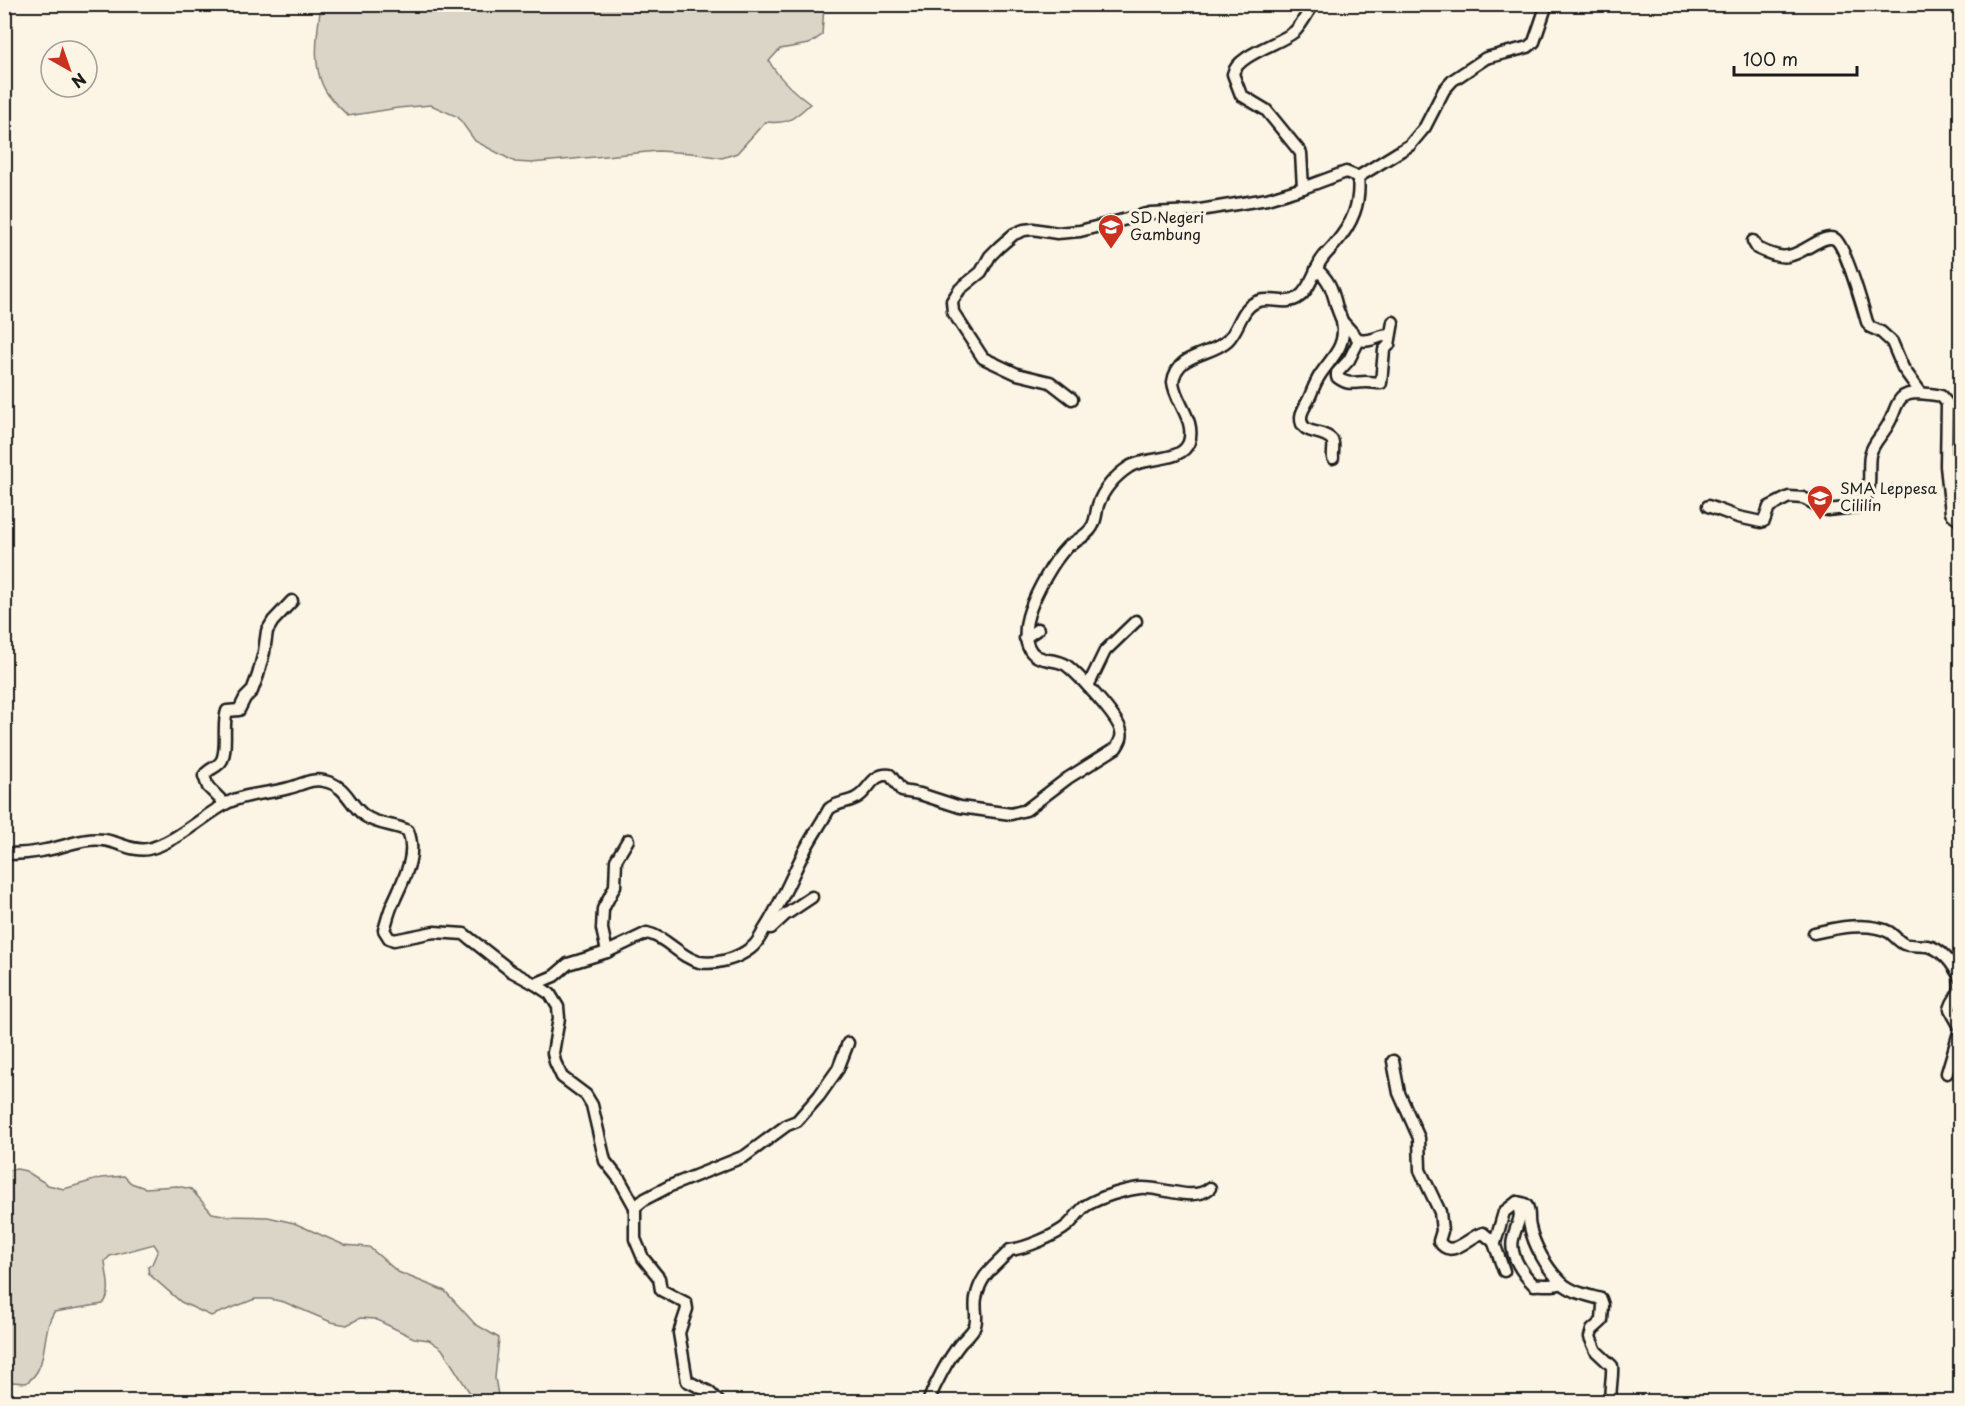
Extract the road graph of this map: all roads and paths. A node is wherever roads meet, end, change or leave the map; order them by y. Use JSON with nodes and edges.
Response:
{"nodes":[{"id":1,"x":1313,"y":4,"type":"edge"},
{"id":2,"x":1547,"y":4,"type":"edge"},
{"id":3,"x":1958,"y":4,"type":"edge"},
{"id":4,"x":1960,"y":9,"type":"edge"},
{"id":5,"x":1358,"y":177,"type":"junction"},
{"id":6,"x":1303,"y":186,"type":"junction"},
{"id":7,"x":1753,"y":241,"type":"dead end"},
{"id":8,"x":1316,"y":270,"type":"junction"},
{"id":9,"x":1342,"y":321,"type":"junction"},
{"id":10,"x":1393,"y":322,"type":"dead end"},
{"id":11,"x":1390,"y":335,"type":"junction"},
{"id":12,"x":1359,"y":340,"type":"junction"},
{"id":13,"x":1921,"y":393,"type":"junction"},
{"id":14,"x":1072,"y":399,"type":"dead end"},
{"id":15,"x":1333,"y":458,"type":"dead end"},
{"id":16,"x":1708,"y":506,"type":"dead end"},
{"id":17,"x":1960,"y":521,"type":"edge"},
{"id":18,"x":292,"y":601,"type":"dead end"},
{"id":19,"x":1136,"y":621,"type":"dead end"},
{"id":20,"x":1038,"y":629,"type":"dead end"},
{"id":21,"x":1025,"y":638,"type":"junction"},
{"id":22,"x":1088,"y":686,"type":"junction"},
{"id":23,"x":225,"y":804,"type":"junction"},
{"id":24,"x":628,"y":840,"type":"dead end"},
{"id":25,"x":4,"y":854,"type":"edge"},
{"id":26,"x":812,"y":897,"type":"dead end"},
{"id":27,"x":1814,"y":933,"type":"dead end"},
{"id":28,"x":752,"y":948,"type":"junction"},
{"id":29,"x":607,"y":952,"type":"junction"},
{"id":30,"x":1959,"y":974,"type":"edge"},
{"id":31,"x":535,"y":984,"type":"junction"},
{"id":32,"x":848,"y":1043,"type":"dead end"},
{"id":33,"x":1393,"y":1062,"type":"dead end"},
{"id":34,"x":1947,"y":1073,"type":"dead end"},
{"id":35,"x":1210,"y":1188,"type":"dead end"},
{"id":36,"x":1517,"y":1202,"type":"junction"},
{"id":37,"x":635,"y":1207,"type":"junction"},
{"id":38,"x":1494,"y":1243,"type":"junction"},
{"id":39,"x":1504,"y":1271,"type":"dead end"},
{"id":40,"x":1562,"y":1283,"type":"junction"},
{"id":41,"x":719,"y":1401,"type":"edge"},
{"id":42,"x":928,"y":1401,"type":"edge"},
{"id":43,"x":1611,"y":1401,"type":"edge"}],
"edges":[{"from":1,"to":6,"type":"street"},
{"from":2,"to":5,"type":"street"},
{"from":3,"to":4,"type":"street"},
{"from":5,"to":6,"type":"street"},
{"from":5,"to":8,"type":"street"},
{"from":6,"to":14,"type":"street"},
{"from":7,"to":13,"type":"street"},
{"from":8,"to":9,"type":"street"},
{"from":8,"to":21,"type":"street"},
{"from":9,"to":12,"type":"street"},
{"from":9,"to":15,"type":"street"},
{"from":10,"to":11,"type":"street"},
{"from":11,"to":12,"type":"street"},
{"from":11,"to":12,"type":"street"},
{"from":13,"to":16,"type":"street"},
{"from":13,"to":17,"type":"street"},
{"from":18,"to":23,"type":"street"},
{"from":19,"to":22,"type":"street"},
{"from":20,"to":21,"type":"street"},
{"from":21,"to":22,"type":"street"},
{"from":22,"to":28,"type":"street"},
{"from":23,"to":25,"type":"street"},
{"from":23,"to":31,"type":"street"},
{"from":24,"to":29,"type":"street"},
{"from":26,"to":28,"type":"street"},
{"from":27,"to":30,"type":"street"},
{"from":28,"to":29,"type":"street"},
{"from":29,"to":31,"type":"street"},
{"from":30,"to":34,"type":"street"},
{"from":31,"to":37,"type":"street"},
{"from":32,"to":37,"type":"street"},
{"from":33,"to":38,"type":"street"},
{"from":35,"to":42,"type":"street"},
{"from":36,"to":38,"type":"street"},
{"from":36,"to":40,"type":"street"},
{"from":36,"to":40,"type":"street"},
{"from":37,"to":41,"type":"street"},
{"from":38,"to":39,"type":"street"},
{"from":40,"to":43,"type":"street"}]}
